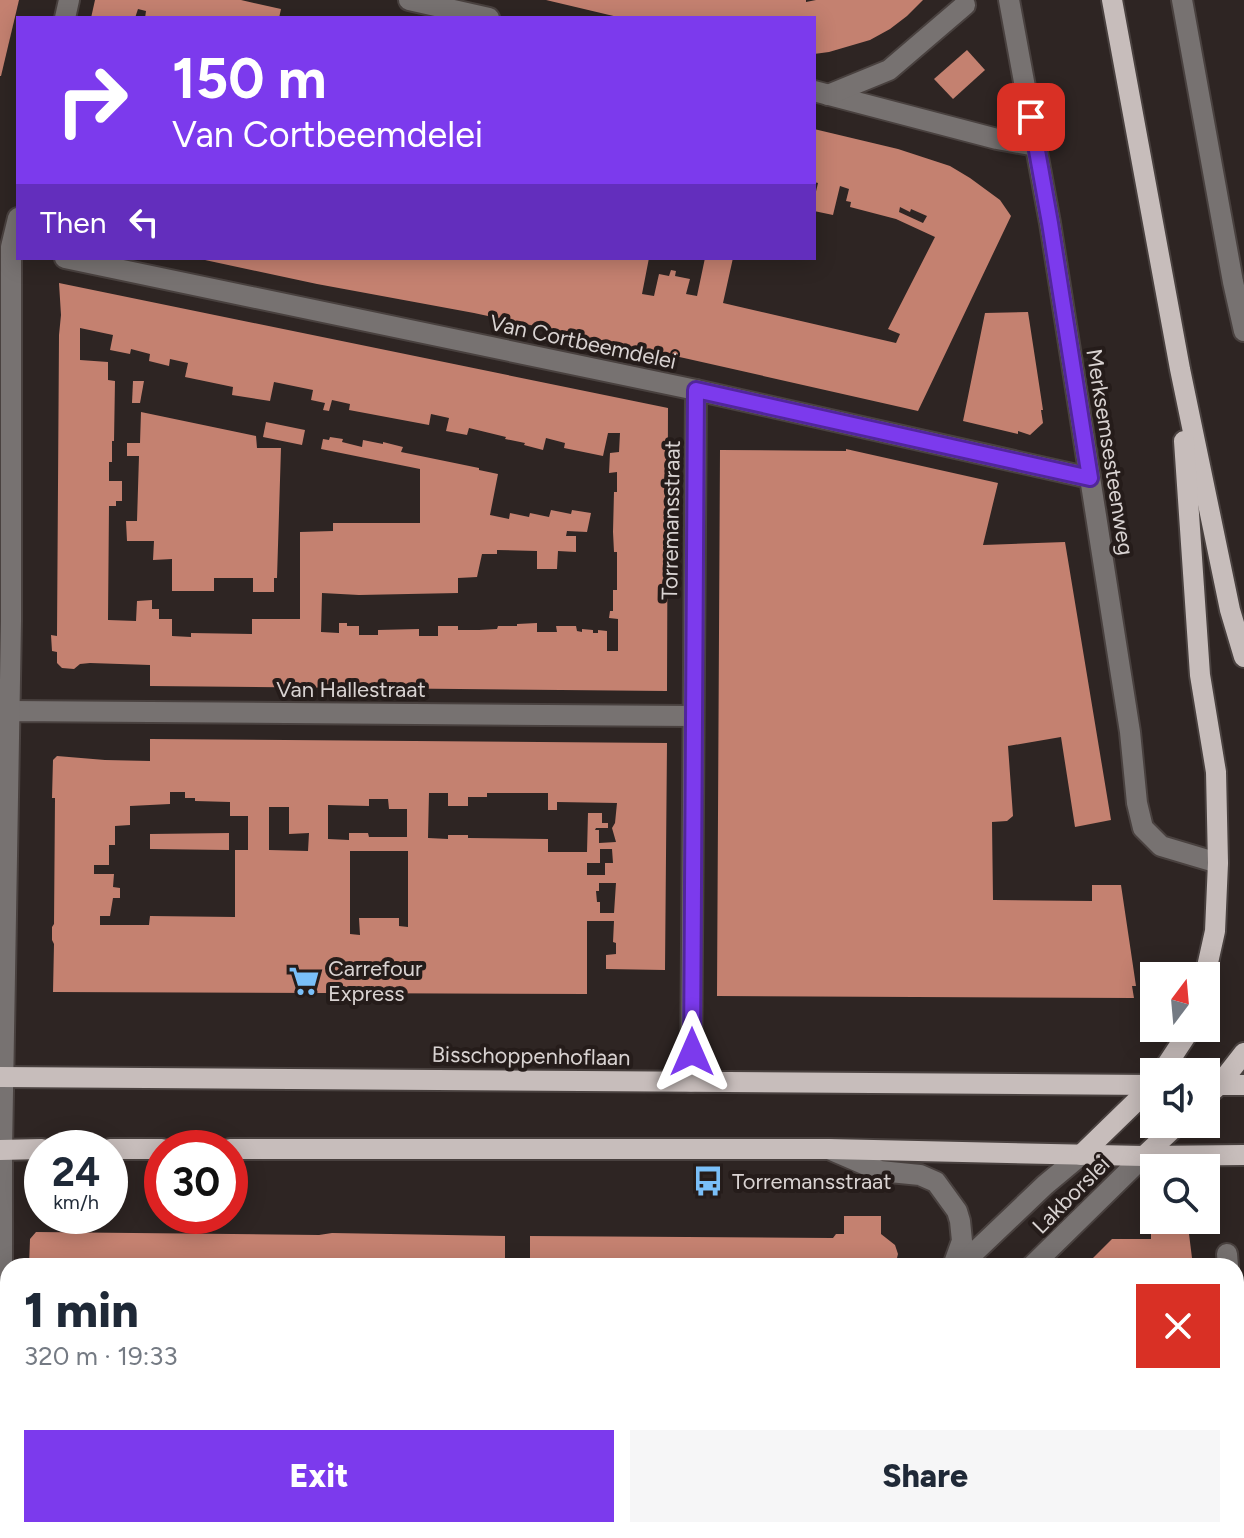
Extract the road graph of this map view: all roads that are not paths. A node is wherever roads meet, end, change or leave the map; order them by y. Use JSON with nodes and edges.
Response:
{"nodes":[{"id":1,"x":409,"y":0,"type":"edge"},
{"id":2,"x":1009,"y":0,"type":"edge"},
{"id":3,"x":1112,"y":0,"type":"edge"},
{"id":4,"x":1182,"y":0,"type":"edge"},
{"id":5,"x":965,"y":5,"type":"dead end"},
{"id":6,"x":480,"y":16,"type":"edge"},
{"id":7,"x":821,"y":93,"type":"edge"},
{"id":8,"x":1036,"y":146,"type":"junction"},
{"id":9,"x":16,"y":225,"type":"edge"},
{"id":10,"x":10,"y":246,"type":"edge"},
{"id":11,"x":75,"y":260,"type":"edge"},
{"id":12,"x":1244,"y":331,"type":"edge"},
{"id":13,"x":1180,"y":369,"type":"junction"},
{"id":14,"x":696,"y":390,"type":"junction"},
{"id":15,"x":1090,"y":478,"type":"junction"},
{"id":16,"x":6,"y":621,"type":"edge"},
{"id":17,"x":1244,"y":657,"type":"edge"},
{"id":18,"x":5,"y":713,"type":"edge"},
{"id":19,"x":693,"y":716,"type":"junction"},
{"id":20,"x":1218,"y":863,"type":"junction"},
{"id":21,"x":1208,"y":962,"type":"edge"},
{"id":22,"x":1244,"y":1053,"type":"edge"},
{"id":23,"x":2,"y":1077,"type":"edge"},
{"id":24,"x":1220,"y":1078,"type":"edge"},
{"id":25,"x":691,"y":1082,"type":"junction"},
{"id":26,"x":1140,"y":1084,"type":"edge"},
{"id":27,"x":1244,"y":1085,"type":"edge"},
{"id":28,"x":1220,"y":1088,"type":"edge"},
{"id":29,"x":1140,"y":1098,"type":"edge"},
{"id":30,"x":1163,"y":1138,"type":"edge"},
{"id":31,"x":24,"y":1149,"type":"edge"},
{"id":32,"x":248,"y":1149,"type":"edge"},
{"id":33,"x":829,"y":1149,"type":"junction"},
{"id":34,"x":1,"y":1150,"type":"edge"},
{"id":35,"x":1146,"y":1154,"type":"edge"},
{"id":36,"x":1081,"y":1155,"type":"junction"},
{"id":37,"x":1220,"y":1155,"type":"edge"},
{"id":38,"x":1244,"y":1155,"type":"edge"},
{"id":39,"x":1140,"y":1156,"type":"edge"},
{"id":40,"x":1140,"y":1160,"type":"edge"},
{"id":41,"x":1,"y":1258,"type":"edge"},
{"id":42,"x":956,"y":1258,"type":"edge"},
{"id":43,"x":968,"y":1258,"type":"edge"},
{"id":44,"x":1040,"y":1258,"type":"edge"}],
"edges":[{"from":1,"to":6,"type":"street"},
{"from":2,"to":8,"type":"street","name":"Merksemsesteenweg"},
{"from":3,"to":13,"type":"main road"},
{"from":4,"to":12,"type":"street"},
{"from":5,"to":7,"type":"street"},
{"from":7,"to":8,"type":"street"},
{"from":8,"to":15,"type":"street","name":"Merksemsesteenweg"},
{"from":9,"to":10,"type":"street"},
{"from":10,"to":16,"type":"street"},
{"from":11,"to":14,"type":"street","name":"Van Cortbeemdelei"},
{"from":13,"to":17,"type":"main road"},
{"from":13,"to":20,"type":"main road"},
{"from":14,"to":15,"type":"street","name":"Van Cortbeemdelei"},
{"from":14,"to":19,"type":"street","name":"Torremansstraat"},
{"from":15,"to":20,"type":"street","name":"Merksemsesteenweg"},
{"from":16,"to":18,"type":"street"},
{"from":18,"to":19,"type":"street","name":"Van Hallestraat"},
{"from":18,"to":23,"type":"street"},
{"from":19,"to":25,"type":"street","name":"Torremansstraat"},
{"from":20,"to":21,"type":"main road"},
{"from":22,"to":24,"type":"main road"},
{"from":23,"to":25,"type":"main road","name":"Bisschoppenhoflaan"},
{"from":23,"to":34,"type":"street"},
{"from":25,"to":26,"type":"main road","name":"Bisschoppenhoflaan"},
{"from":27,"to":28,"type":"main road"},
{"from":29,"to":36,"type":"main road"},
{"from":30,"to":35,"type":"main road","name":"Lakborslei"},
{"from":31,"to":34,"type":"main road"},
{"from":32,"to":33,"type":"main road"},
{"from":33,"to":36,"type":"main road"},
{"from":33,"to":42,"type":"street"},
{"from":34,"to":41,"type":"street"},
{"from":36,"to":39,"type":"main road"},
{"from":36,"to":43,"type":"street","name":"Lakborslei"},
{"from":37,"to":38,"type":"main road"},
{"from":40,"to":44,"type":"street","name":"Lakborslei"}]}
